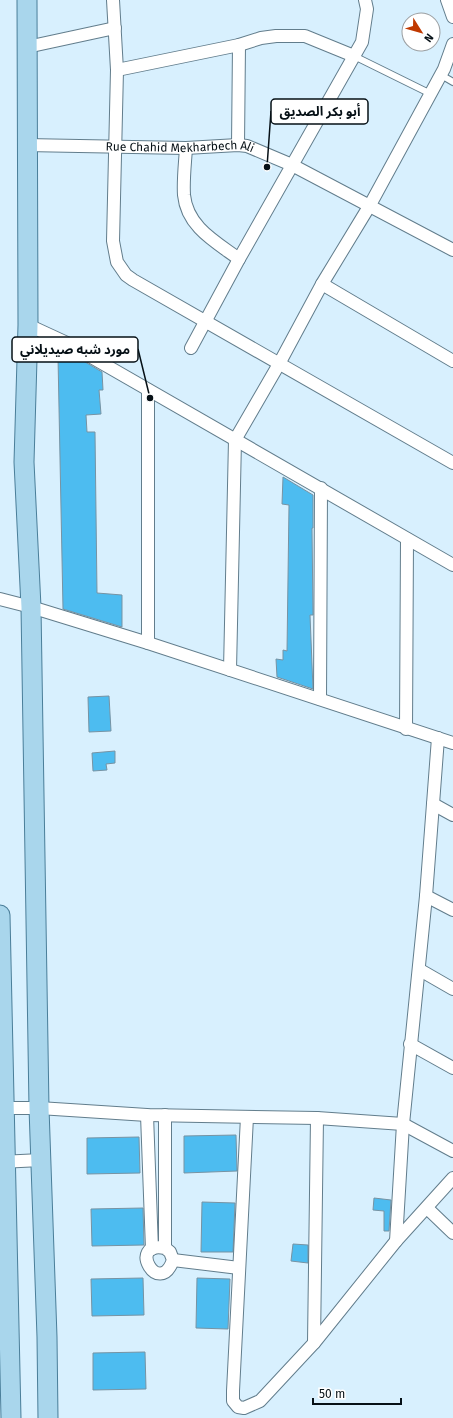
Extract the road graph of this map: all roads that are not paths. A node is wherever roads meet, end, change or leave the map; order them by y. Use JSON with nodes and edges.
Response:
{"nodes":[{"id":1,"x":27,"y":0,"type":"edge"},
{"id":2,"x":113,"y":0,"type":"edge"},
{"id":3,"x":365,"y":0,"type":"edge"},
{"id":4,"x":447,"y":0,"type":"edge"},
{"id":5,"x":453,"y":17,"type":"edge"},
{"id":6,"x":115,"y":28,"type":"junction"},
{"id":7,"x":453,"y":44,"type":"edge"},
{"id":8,"x":239,"y":45,"type":"junction"},
{"id":9,"x":27,"y":47,"type":"junction"},
{"id":10,"x":354,"y":56,"type":"junction"},
{"id":11,"x":118,"y":70,"type":"junction"},
{"id":12,"x":441,"y":75,"type":"junction"},
{"id":13,"x":453,"y":82,"type":"edge"},
{"id":14,"x":431,"y":94,"type":"junction"},
{"id":15,"x":26,"y":145,"type":"junction"},
{"id":16,"x":238,"y":145,"type":"junction"},
{"id":17,"x":117,"y":146,"type":"junction"},
{"id":18,"x":186,"y":148,"type":"junction"},
{"id":19,"x":292,"y":165,"type":"junction"},
{"id":20,"x":370,"y":206,"type":"junction"},
{"id":21,"x":451,"y":245,"type":"edge"},
{"id":22,"x":239,"y":259,"type":"junction"},
{"id":23,"x":322,"y":284,"type":"junction"},
{"id":24,"x":205,"y":323,"type":"junction"},
{"id":25,"x":28,"y":325,"type":"junction"},
{"id":26,"x":191,"y":348,"type":"dead end"},
{"id":27,"x":453,"y":361,"type":"edge"},
{"id":28,"x":279,"y":364,"type":"junction"},
{"id":29,"x":148,"y":390,"type":"junction"},
{"id":30,"x":235,"y":440,"type":"junction"},
{"id":31,"x":453,"y":463,"type":"edge"},
{"id":32,"x":321,"y":488,"type":"junction"},
{"id":33,"x":407,"y":539,"type":"junction"},
{"id":34,"x":453,"y":565,"type":"edge"},
{"id":35,"x":0,"y":600,"type":"edge"},
{"id":36,"x":32,"y":607,"type":"junction"},
{"id":37,"x":148,"y":643,"type":"junction"},
{"id":38,"x":230,"y":670,"type":"junction"},
{"id":39,"x":320,"y":699,"type":"junction"},
{"id":40,"x":406,"y":729,"type":"junction"},
{"id":41,"x":438,"y":738,"type":"junction"},
{"id":42,"x":453,"y":743,"type":"edge"},
{"id":43,"x":433,"y":804,"type":"junction"},
{"id":44,"x":453,"y":815,"type":"edge"},
{"id":45,"x":426,"y":896,"type":"junction"},
{"id":46,"x":453,"y":910,"type":"edge"},
{"id":47,"x":0,"y":915,"type":"edge"},
{"id":48,"x":420,"y":970,"type":"junction"},
{"id":49,"x":453,"y":989,"type":"edge"},
{"id":50,"x":410,"y":1044,"type":"junction"},
{"id":51,"x":453,"y":1068,"type":"edge"},
{"id":52,"x":5,"y":1108,"type":"junction"},
{"id":53,"x":39,"y":1108,"type":"junction"},
{"id":54,"x":147,"y":1115,"type":"junction"},
{"id":55,"x":165,"y":1115,"type":"junction"},
{"id":56,"x":247,"y":1117,"type":"junction"},
{"id":57,"x":317,"y":1118,"type":"junction"},
{"id":58,"x":403,"y":1124,"type":"junction"},
{"id":59,"x":453,"y":1151,"type":"edge"},
{"id":60,"x":41,"y":1160,"type":"junction"},
{"id":61,"x":3,"y":1161,"type":"edge"},
{"id":62,"x":453,"y":1178,"type":"edge"},
{"id":63,"x":427,"y":1208,"type":"junction"},
{"id":64,"x":453,"y":1233,"type":"edge"},
{"id":65,"x":396,"y":1241,"type":"junction"},
{"id":66,"x":165,"y":1248,"type":"junction"},
{"id":67,"x":152,"y":1249,"type":"junction"},
{"id":68,"x":173,"y":1260,"type":"junction"},
{"id":69,"x":239,"y":1268,"type":"junction"},
{"id":70,"x":314,"y":1342,"type":"junction"},
{"id":71,"x":12,"y":1418,"type":"edge"},
{"id":72,"x":48,"y":1418,"type":"edge"}],
"edges":[{"from":1,"to":9,"type":"main road"},
{"from":2,"to":6,"type":"street"},
{"from":3,"to":10,"type":"street"},
{"from":4,"to":5,"type":"street"},
{"from":6,"to":9,"type":"street"},
{"from":6,"to":11,"type":"street"},
{"from":7,"to":12,"type":"street"},
{"from":8,"to":10,"type":"street"},
{"from":8,"to":11,"type":"street"},
{"from":8,"to":16,"type":"street"},
{"from":9,"to":15,"type":"main road"},
{"from":10,"to":14,"type":"lane"},
{"from":10,"to":19,"type":"street"},
{"from":11,"to":17,"type":"street"},
{"from":12,"to":13,"type":"lane"},
{"from":12,"to":14,"type":"street"},
{"from":14,"to":20,"type":"street"},
{"from":15,"to":17,"type":"street","name":"Rue Chahid Mekharbech Ali"},
{"from":15,"to":25,"type":"main road"},
{"from":16,"to":18,"type":"street","name":"Rue Chahid Mekharbech Ali"},
{"from":16,"to":19,"type":"street","name":"Rue Chahid Mekharbech Ali"},
{"from":17,"to":18,"type":"street","name":"Rue Chahid Mekharbech Ali"},
{"from":17,"to":24,"type":"street"},
{"from":18,"to":22,"type":"street"},
{"from":19,"to":20,"type":"street","name":"Rue Chahid Mekharbech Ali"},
{"from":19,"to":22,"type":"street"},
{"from":20,"to":21,"type":"street","name":"Rue Chahid Mekharbech Ali"},
{"from":20,"to":23,"type":"street"},
{"from":22,"to":24,"type":"street"},
{"from":23,"to":27,"type":"street"},
{"from":23,"to":28,"type":"street"},
{"from":24,"to":26,"type":"street"},
{"from":24,"to":28,"type":"street"},
{"from":25,"to":29,"type":"street"},
{"from":25,"to":36,"type":"main road"},
{"from":28,"to":30,"type":"street"},
{"from":28,"to":31,"type":"street"},
{"from":29,"to":30,"type":"street"},
{"from":29,"to":37,"type":"street"},
{"from":30,"to":32,"type":"street"},
{"from":30,"to":38,"type":"street"},
{"from":32,"to":33,"type":"street"},
{"from":32,"to":39,"type":"street"},
{"from":33,"to":34,"type":"street"},
{"from":33,"to":40,"type":"street"},
{"from":35,"to":36,"type":"street"},
{"from":36,"to":37,"type":"street"},
{"from":36,"to":53,"type":"main road"},
{"from":37,"to":38,"type":"street"},
{"from":38,"to":39,"type":"street"},
{"from":39,"to":40,"type":"street"},
{"from":40,"to":41,"type":"street"},
{"from":41,"to":42,"type":"street"},
{"from":41,"to":43,"type":"street"},
{"from":43,"to":44,"type":"street"},
{"from":43,"to":45,"type":"street"},
{"from":45,"to":46,"type":"street"},
{"from":45,"to":48,"type":"street"},
{"from":47,"to":52,"type":"main road"},
{"from":48,"to":49,"type":"street"},
{"from":48,"to":50,"type":"street"},
{"from":50,"to":51,"type":"street"},
{"from":50,"to":58,"type":"street"},
{"from":52,"to":53,"type":"street"},
{"from":52,"to":61,"type":"main road"},
{"from":53,"to":54,"type":"street"},
{"from":53,"to":60,"type":"main road"},
{"from":54,"to":55,"type":"street"},
{"from":54,"to":67,"type":"street"},
{"from":55,"to":56,"type":"street"},
{"from":55,"to":66,"type":"street"},
{"from":56,"to":57,"type":"street"},
{"from":56,"to":69,"type":"street"},
{"from":57,"to":58,"type":"street"},
{"from":57,"to":70,"type":"street"},
{"from":58,"to":59,"type":"street"},
{"from":58,"to":65,"type":"street"},
{"from":60,"to":61,"type":"street"},
{"from":60,"to":72,"type":"main road"},
{"from":61,"to":71,"type":"main road"},
{"from":62,"to":63,"type":"street"},
{"from":63,"to":64,"type":"street"},
{"from":63,"to":65,"type":"street"},
{"from":65,"to":70,"type":"street"},
{"from":66,"to":67,"type":"street"},
{"from":66,"to":68,"type":"street"},
{"from":67,"to":68,"type":"street"},
{"from":68,"to":69,"type":"street"},
{"from":69,"to":70,"type":"street"}]}
